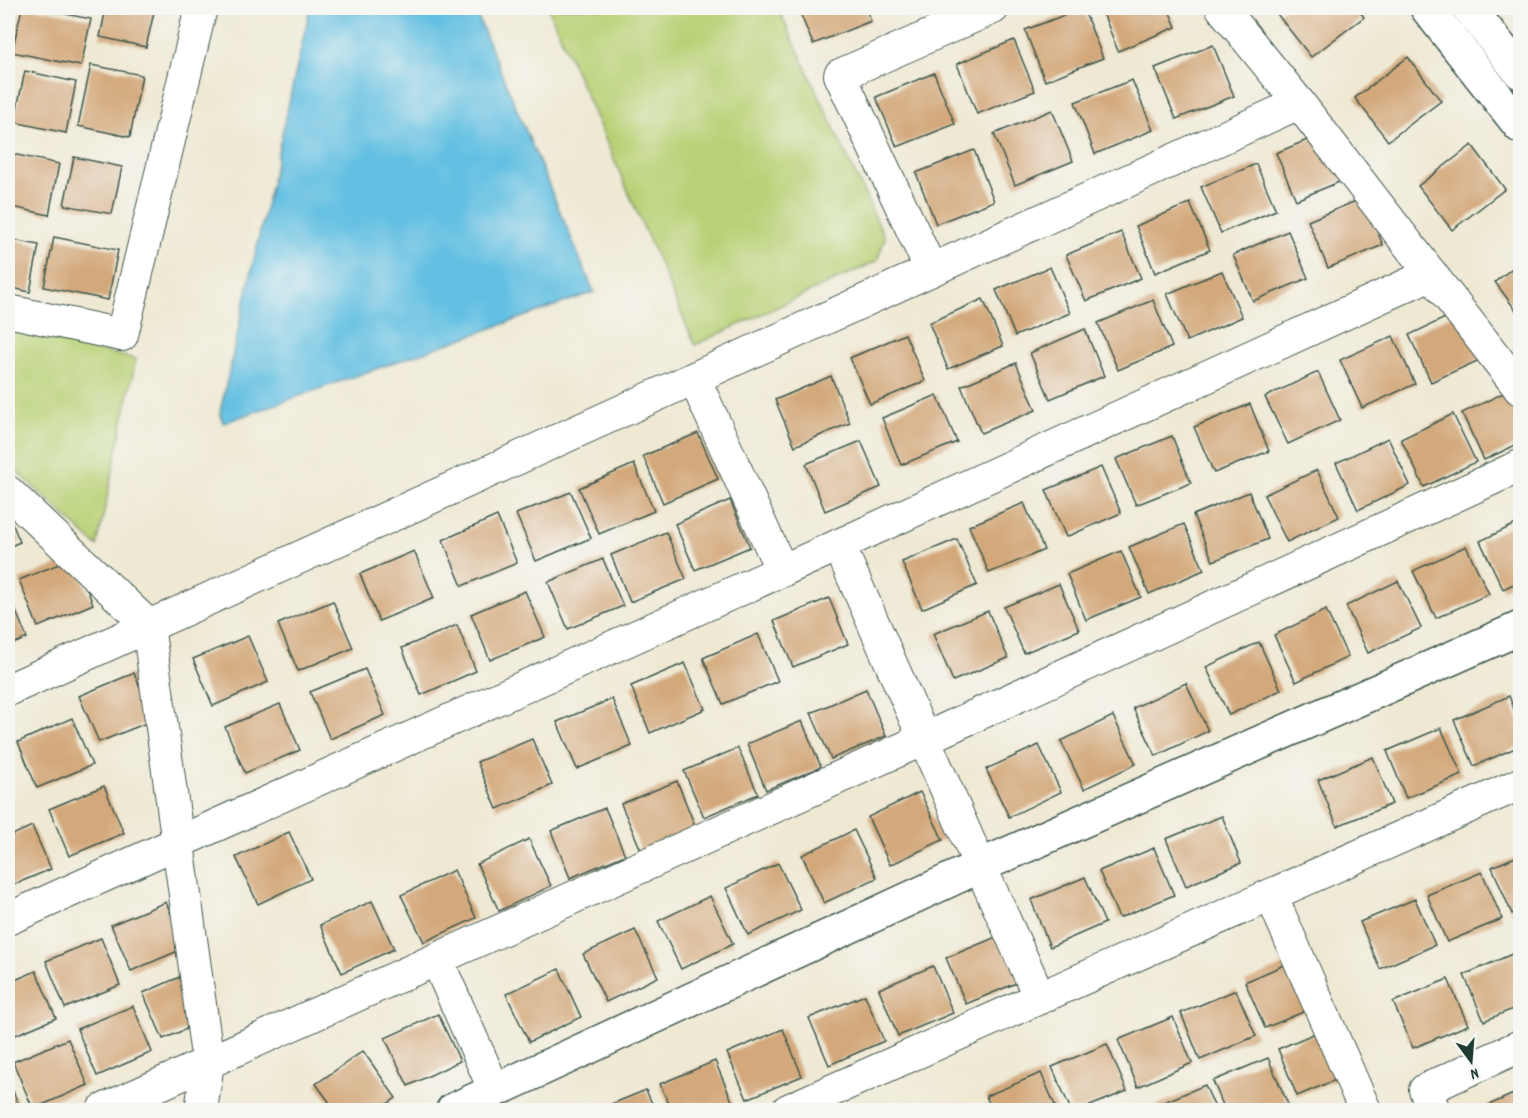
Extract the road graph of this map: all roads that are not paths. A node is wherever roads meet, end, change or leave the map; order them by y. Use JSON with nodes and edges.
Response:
{"nodes":[{"id":1,"x":201,"y":8,"type":"edge"},
{"id":2,"x":993,"y":8,"type":"edge"},
{"id":3,"x":1222,"y":8,"type":"edge"},
{"id":4,"x":1427,"y":8,"type":"edge"},
{"id":5,"x":1469,"y":8,"type":"edge"},
{"id":6,"x":1521,"y":72,"type":"edge"},
{"id":7,"x":1299,"y":103,"type":"junction"},
{"id":8,"x":1521,"y":126,"type":"edge"},
{"id":9,"x":931,"y":270,"type":"junction"},
{"id":10,"x":1431,"y":274,"type":"junction"},
{"id":11,"x":8,"y":310,"type":"edge"},
{"id":12,"x":694,"y":378,"type":"junction"},
{"id":13,"x":1521,"y":389,"type":"edge"},
{"id":14,"x":1521,"y":466,"type":"edge"},
{"id":15,"x":8,"y":492,"type":"edge"},
{"id":16,"x":839,"y":545,"type":"junction"},
{"id":17,"x":782,"y":571,"type":"junction"},
{"id":18,"x":148,"y":625,"type":"junction"},
{"id":19,"x":1521,"y":628,"type":"edge"},
{"id":20,"x":8,"y":690,"type":"edge"},
{"id":21,"x":924,"y":739,"type":"junction"},
{"id":22,"x":1521,"y":784,"type":"edge"},
{"id":23,"x":178,"y":843,"type":"junction"},
{"id":24,"x":980,"y":866,"type":"junction"},
{"id":25,"x":1271,"y":896,"type":"junction"},
{"id":26,"x":8,"y":919,"type":"edge"},
{"id":27,"x":437,"y":960,"type":"junction"},
{"id":28,"x":1040,"y":998,"type":"junction"},
{"id":29,"x":1521,"y":1046,"type":"edge"},
{"id":30,"x":208,"y":1063,"type":"junction"},
{"id":31,"x":495,"y":1091,"type":"junction"},
{"id":32,"x":103,"y":1110,"type":"edge"},
{"id":33,"x":201,"y":1110,"type":"edge"},
{"id":34,"x":453,"y":1110,"type":"edge"},
{"id":35,"x":788,"y":1110,"type":"edge"},
{"id":36,"x":1365,"y":1110,"type":"edge"},
{"id":37,"x":1434,"y":1110,"type":"edge"}],
"edges":[{"from":1,"to":11,"type":"street"},
{"from":2,"to":9,"type":"street"},
{"from":3,"to":7,"type":"street"},
{"from":4,"to":8,"type":"street"},
{"from":5,"to":6,"type":"street"},
{"from":7,"to":9,"type":"street"},
{"from":7,"to":10,"type":"street"},
{"from":9,"to":12,"type":"street"},
{"from":10,"to":13,"type":"street"},
{"from":10,"to":16,"type":"street"},
{"from":12,"to":17,"type":"street"},
{"from":12,"to":18,"type":"street"},
{"from":14,"to":21,"type":"street"},
{"from":15,"to":18,"type":"street"},
{"from":16,"to":17,"type":"street"},
{"from":16,"to":21,"type":"street"},
{"from":17,"to":23,"type":"street"},
{"from":18,"to":20,"type":"street"},
{"from":18,"to":23,"type":"street"},
{"from":19,"to":24,"type":"street"},
{"from":21,"to":24,"type":"street"},
{"from":21,"to":27,"type":"street"},
{"from":22,"to":25,"type":"street"},
{"from":23,"to":26,"type":"street"},
{"from":23,"to":30,"type":"street"},
{"from":24,"to":28,"type":"street"},
{"from":24,"to":31,"type":"street"},
{"from":25,"to":28,"type":"street"},
{"from":25,"to":36,"type":"street"},
{"from":27,"to":30,"type":"street"},
{"from":27,"to":31,"type":"street"},
{"from":28,"to":35,"type":"street"},
{"from":29,"to":37,"type":"street"},
{"from":30,"to":32,"type":"street"},
{"from":30,"to":33,"type":"street"},
{"from":31,"to":34,"type":"street"}]}
